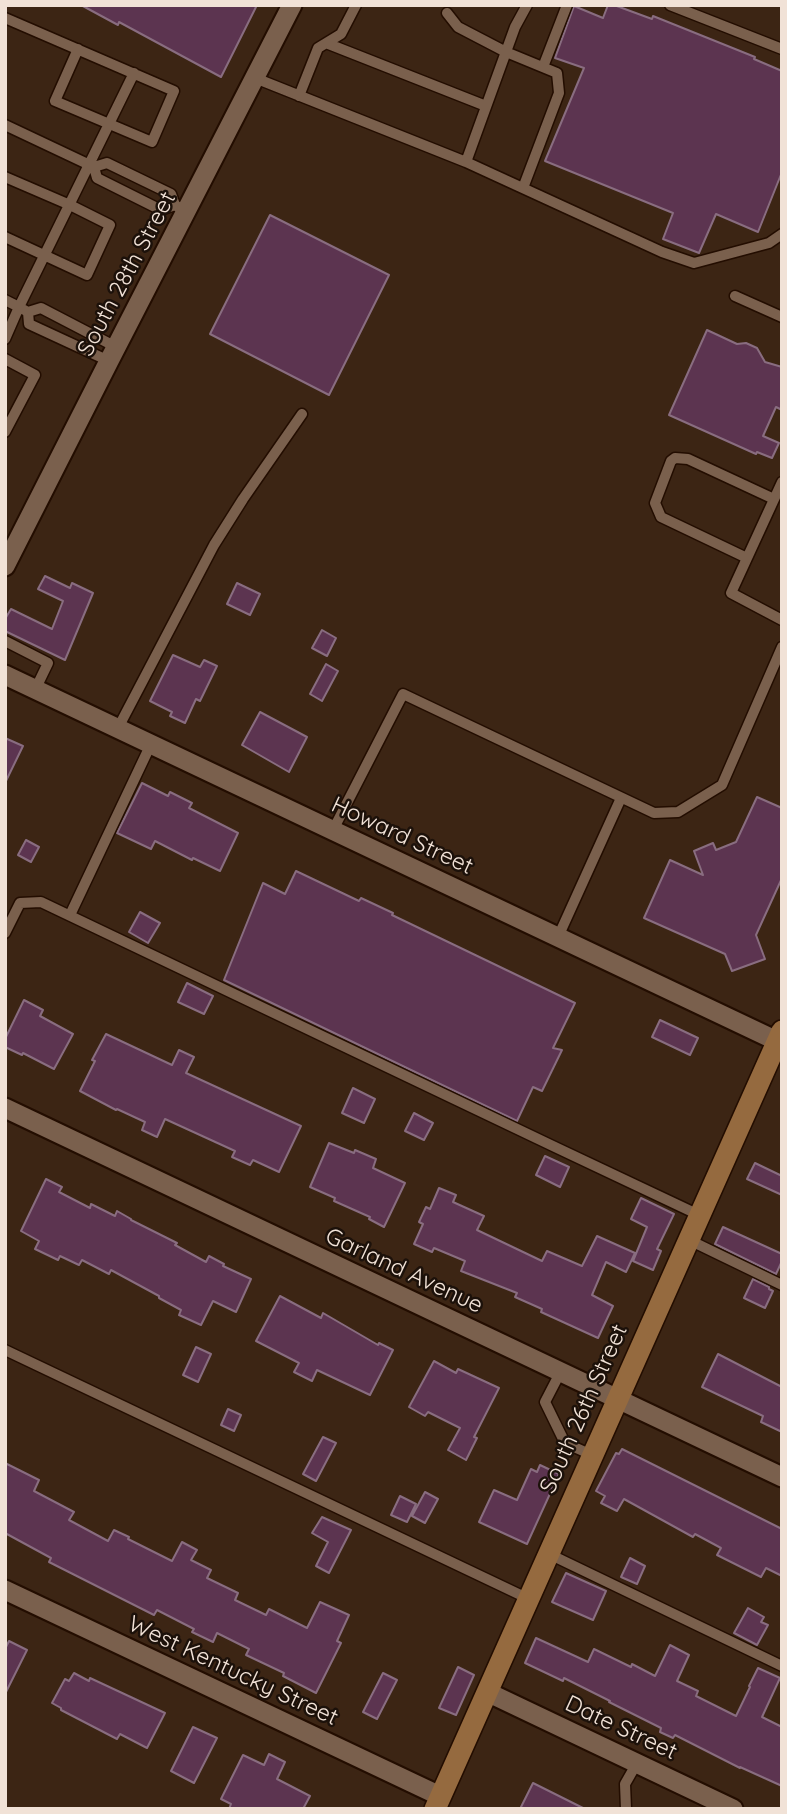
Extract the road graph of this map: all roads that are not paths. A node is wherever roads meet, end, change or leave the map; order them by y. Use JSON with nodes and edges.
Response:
{"nodes":[{"id":1,"x":292,"y":5,"type":"edge"},
{"id":2,"x":356,"y":5,"type":"edge"},
{"id":3,"x":527,"y":5,"type":"edge"},
{"id":4,"x":567,"y":5,"type":"edge"},
{"id":5,"x":670,"y":5,"type":"edge"},
{"id":6,"x":447,"y":13,"type":"dead end"},
{"id":7,"x":5,"y":18,"type":"edge"},
{"id":8,"x":326,"y":43,"type":"junction"},
{"id":9,"x":78,"y":49,"type":"junction"},
{"id":10,"x":782,"y":49,"type":"edge"},
{"id":11,"x":506,"y":52,"type":"junction"},
{"id":12,"x":543,"y":67,"type":"junction"},
{"id":13,"x":134,"y":73,"type":"junction"},
{"id":14,"x":255,"y":78,"type":"junction"},
{"id":15,"x":299,"y":96,"type":"junction"},
{"id":16,"x":486,"y":106,"type":"junction"},
{"id":17,"x":109,"y":124,"type":"junction"},
{"id":18,"x":5,"y":125,"type":"edge"},
{"id":19,"x":466,"y":162,"type":"junction"},
{"id":20,"x":92,"y":165,"type":"junction"},
{"id":21,"x":5,"y":177,"type":"edge"},
{"id":22,"x":523,"y":188,"type":"junction"},
{"id":23,"x":70,"y":205,"type":"junction"},
{"id":24,"x":181,"y":208,"type":"junction"},
{"id":25,"x":782,"y":234,"type":"edge"},
{"id":26,"x":5,"y":237,"type":"edge"},
{"id":27,"x":45,"y":255,"type":"junction"},
{"id":28,"x":735,"y":296,"type":"dead end"},
{"id":29,"x":5,"y":300,"type":"edge"},
{"id":30,"x":24,"y":309,"type":"junction"},
{"id":31,"x":782,"y":317,"type":"edge"},
{"id":32,"x":6,"y":336,"type":"edge"},
{"id":33,"x":112,"y":354,"type":"junction"},
{"id":34,"x":5,"y":359,"type":"edge"},
{"id":35,"x":302,"y":414,"type":"dead end"},
{"id":36,"x":5,"y":432,"type":"edge"},
{"id":37,"x":782,"y":482,"type":"edge"},
{"id":38,"x":774,"y":499,"type":"junction"},
{"id":39,"x":747,"y":558,"type":"junction"},
{"id":40,"x":5,"y":566,"type":"edge"},
{"id":41,"x":782,"y":620,"type":"edge"},
{"id":42,"x":5,"y":641,"type":"edge"},
{"id":43,"x":782,"y":647,"type":"edge"},
{"id":44,"x":5,"y":676,"type":"edge"},
{"id":45,"x":35,"y":690,"type":"junction"},
{"id":46,"x":118,"y":728,"type":"junction"},
{"id":47,"x":151,"y":744,"type":"junction"},
{"id":48,"x":621,"y":798,"type":"junction"},
{"id":49,"x":333,"y":830,"type":"junction"},
{"id":50,"x":70,"y":915,"type":"junction"},
{"id":51,"x":5,"y":933,"type":"edge"},
{"id":52,"x":558,"y":937,"type":"junction"},
{"id":53,"x":780,"y":1036,"type":"edge"},
{"id":54,"x":5,"y":1108,"type":"edge"},
{"id":55,"x":699,"y":1215,"type":"junction"},
{"id":56,"x":688,"y":1240,"type":"junction"},
{"id":57,"x":782,"y":1285,"type":"edge"},
{"id":58,"x":5,"y":1350,"type":"edge"},
{"id":59,"x":560,"y":1373,"type":"junction"},
{"id":60,"x":617,"y":1399,"type":"junction"},
{"id":61,"x":592,"y":1455,"type":"junction"},
{"id":62,"x":782,"y":1477,"type":"edge"},
{"id":63,"x":548,"y":1554,"type":"junction"},
{"id":64,"x":5,"y":1590,"type":"edge"},
{"id":65,"x":529,"y":1599,"type":"junction"},
{"id":66,"x":782,"y":1666,"type":"edge"},
{"id":67,"x":487,"y":1692,"type":"junction"},
{"id":68,"x":636,"y":1763,"type":"junction"},
{"id":69,"x":437,"y":1803,"type":"edge"},
{"id":70,"x":626,"y":1809,"type":"edge"},
{"id":71,"x":733,"y":1809,"type":"edge"}],
"edges":[{"from":1,"to":14,"type":"street","name":"South 28th Street"},
{"from":2,"to":8,"type":"lane"},
{"from":3,"to":11,"type":"lane"},
{"from":4,"to":12,"type":"lane"},
{"from":5,"to":10,"type":"lane"},
{"from":6,"to":11,"type":"lane"},
{"from":7,"to":9,"type":"lane"},
{"from":8,"to":15,"type":"lane"},
{"from":8,"to":16,"type":"lane"},
{"from":9,"to":13,"type":"lane"},
{"from":9,"to":17,"type":"lane"},
{"from":11,"to":12,"type":"lane"},
{"from":11,"to":16,"type":"lane"},
{"from":12,"to":22,"type":"lane"},
{"from":13,"to":17,"type":"lane"},
{"from":13,"to":17,"type":"lane"},
{"from":14,"to":15,"type":"lane"},
{"from":14,"to":24,"type":"street","name":"South 28th Street"},
{"from":15,"to":19,"type":"lane"},
{"from":16,"to":19,"type":"lane"},
{"from":17,"to":20,"type":"lane"},
{"from":18,"to":20,"type":"lane"},
{"from":19,"to":22,"type":"lane"},
{"from":20,"to":23,"type":"lane"},
{"from":20,"to":24,"type":"lane"},
{"from":20,"to":24,"type":"lane"},
{"from":21,"to":23,"type":"lane"},
{"from":22,"to":25,"type":"lane"},
{"from":23,"to":27,"type":"lane"},
{"from":23,"to":27,"type":"lane"},
{"from":24,"to":33,"type":"street","name":"South 28th Street"},
{"from":26,"to":27,"type":"lane"},
{"from":27,"to":30,"type":"lane"},
{"from":28,"to":31,"type":"lane"},
{"from":29,"to":30,"type":"lane"},
{"from":30,"to":32,"type":"lane"},
{"from":30,"to":33,"type":"lane"},
{"from":30,"to":33,"type":"lane"},
{"from":33,"to":40,"type":"street","name":"South 28th Street"},
{"from":34,"to":36,"type":"lane"},
{"from":35,"to":46,"type":"lane"},
{"from":37,"to":38,"type":"lane"},
{"from":38,"to":39,"type":"lane"},
{"from":38,"to":39,"type":"lane"},
{"from":39,"to":41,"type":"lane"},
{"from":42,"to":45,"type":"lane"},
{"from":43,"to":48,"type":"lane"},
{"from":44,"to":45,"type":"street","name":"Howard Street"},
{"from":45,"to":46,"type":"street","name":"Howard Street"},
{"from":46,"to":47,"type":"street","name":"Howard Street"},
{"from":47,"to":49,"type":"street","name":"Howard Street"},
{"from":47,"to":50,"type":"lane"},
{"from":48,"to":49,"type":"lane"},
{"from":48,"to":52,"type":"lane"},
{"from":49,"to":52,"type":"street","name":"Howard Street"},
{"from":50,"to":51,"type":"lane"},
{"from":50,"to":55,"type":"lane"},
{"from":52,"to":53,"type":"street","name":"Howard Street"},
{"from":53,"to":55,"type":"street","name":"South 26th Street"},
{"from":54,"to":59,"type":"street","name":"Garland Avenue"},
{"from":55,"to":56,"type":"street","name":"South 26th Street"},
{"from":56,"to":57,"type":"lane"},
{"from":56,"to":60,"type":"street","name":"South 26th Street"},
{"from":58,"to":65,"type":"lane"},
{"from":59,"to":60,"type":"street","name":"Garland Avenue"},
{"from":59,"to":61,"type":"lane"},
{"from":60,"to":61,"type":"street","name":"South 26th Street"},
{"from":60,"to":62,"type":"street","name":"Garland Avenue"},
{"from":61,"to":63,"type":"street","name":"South 26th Street"},
{"from":63,"to":65,"type":"street","name":"South 26th Street"},
{"from":63,"to":66,"type":"lane"},
{"from":64,"to":69,"type":"street","name":"West Kentucky Street"},
{"from":65,"to":67,"type":"street","name":"South 26th Street"},
{"from":67,"to":68,"type":"street","name":"Date Street"},
{"from":67,"to":69,"type":"street","name":"South 26th Street"},
{"from":68,"to":70,"type":"lane"},
{"from":68,"to":71,"type":"street","name":"Date Street"}]}
